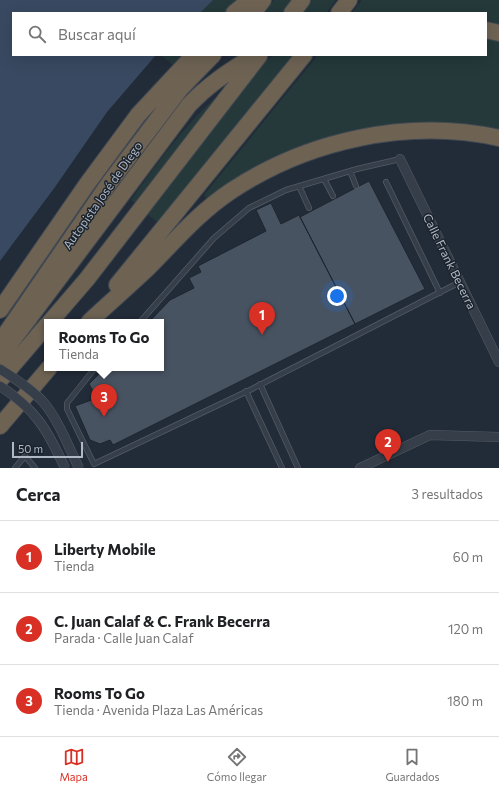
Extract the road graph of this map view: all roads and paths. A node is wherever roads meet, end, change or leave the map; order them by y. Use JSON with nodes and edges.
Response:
{"nodes":[{"id":1,"x":250,"y":0,"type":"edge"},
{"id":2,"x":263,"y":0,"type":"edge"},
{"id":3,"x":302,"y":0,"type":"edge"},
{"id":4,"x":349,"y":0,"type":"edge"},
{"id":5,"x":235,"y":12,"type":"edge"},
{"id":6,"x":254,"y":12,"type":"edge"},
{"id":7,"x":293,"y":12,"type":"edge"},
{"id":8,"x":340,"y":12,"type":"edge"},
{"id":9,"x":487,"y":30,"type":"edge"},
{"id":10,"x":499,"y":33,"type":"edge"},
{"id":11,"x":193,"y":56,"type":"edge"},
{"id":12,"x":212,"y":56,"type":"edge"},
{"id":13,"x":253,"y":56,"type":"edge"},
{"id":14,"x":259,"y":56,"type":"edge"},
{"id":15,"x":303,"y":56,"type":"edge"},
{"id":16,"x":499,"y":138,"type":"edge"},
{"id":17,"x":400,"y":159,"type":"joint"},
{"id":18,"x":350,"y":171,"type":"junction"},
{"id":19,"x":324,"y":179,"type":"junction"},
{"id":20,"x":386,"y":182,"type":"dead end"},
{"id":21,"x":299,"y":186,"type":"junction"},
{"id":22,"x":356,"y":186,"type":"dead end"},
{"id":23,"x":333,"y":196,"type":"dead end"},
{"id":24,"x":309,"y":208,"type":"dead end"},
{"id":25,"x":460,"y":282,"type":"junction"},
{"id":26,"x":440,"y":293,"type":"junction"},
{"id":27,"x":0,"y":310,"type":"edge"},
{"id":28,"x":53,"y":319,"type":"edge"},
{"id":29,"x":90,"y":319,"type":"edge"},
{"id":30,"x":91,"y":319,"type":"edge"},
{"id":31,"x":143,"y":319,"type":"edge"},
{"id":32,"x":44,"y":329,"type":"edge"},
{"id":33,"x":0,"y":342,"type":"edge"},
{"id":34,"x":0,"y":357,"type":"edge"},
{"id":35,"x":499,"y":362,"type":"edge"},
{"id":36,"x":0,"y":368,"type":"edge"},
{"id":37,"x":46,"y":371,"type":"edge"},
{"id":38,"x":93,"y":371,"type":"edge"},
{"id":39,"x":0,"y":380,"type":"edge"},
{"id":40,"x":260,"y":384,"type":"junction"},
{"id":41,"x":0,"y":386,"type":"edge"},
{"id":42,"x":246,"y":391,"type":"junction"},
{"id":43,"x":0,"y":426,"type":"edge"},
{"id":44,"x":499,"y":437,"type":"edge"},
{"id":45,"x":15,"y":468,"type":"edge"},
{"id":46,"x":35,"y":468,"type":"edge"},
{"id":47,"x":65,"y":468,"type":"edge"},
{"id":48,"x":79,"y":468,"type":"edge"},
{"id":49,"x":282,"y":468,"type":"edge"},
{"id":50,"x":298,"y":468,"type":"edge"},
{"id":51,"x":360,"y":468,"type":"edge"}],
"edges":[{"from":1,"to":5,"type":"highway"},
{"from":2,"to":6,"type":"highway"},
{"from":3,"to":7,"type":"highway"},
{"from":4,"to":8,"type":"highway"},
{"from":9,"to":10,"type":"highway"},
{"from":11,"to":27,"type":"highway"},
{"from":12,"to":33,"type":"highway","name":"Autopista José de Diego"},
{"from":13,"to":34,"type":"highway"},
{"from":14,"to":28,"type":"highway"},
{"from":15,"to":29,"type":"highway"},
{"from":16,"to":30,"type":"highway"},
{"from":17,"to":18,"type":"lane"},
{"from":17,"to":25,"type":"street","name":"Calle Frank Becerra"},
{"from":18,"to":19,"type":"lane"},
{"from":18,"to":22,"type":"lane"},
{"from":19,"to":21,"type":"lane"},
{"from":19,"to":23,"type":"lane"},
{"from":20,"to":26,"type":"lane"},
{"from":21,"to":24,"type":"lane"},
{"from":21,"to":31,"type":"lane"},
{"from":25,"to":26,"type":"lane"},
{"from":25,"to":35,"type":"street","name":"Calle Frank Becerra"},
{"from":26,"to":40,"type":"lane"},
{"from":32,"to":39,"type":"highway"},
{"from":36,"to":48,"type":"street","bridge":true},
{"from":37,"to":43,"type":"highway"},
{"from":38,"to":42,"type":"lane"},
{"from":40,"to":42,"type":"lane"},
{"from":40,"to":50,"type":"lane"},
{"from":41,"to":47,"type":"street","bridge":true},
{"from":42,"to":49,"type":"lane"},
{"from":44,"to":51,"type":"street"},
{"from":45,"to":46,"type":"lane"}]}
